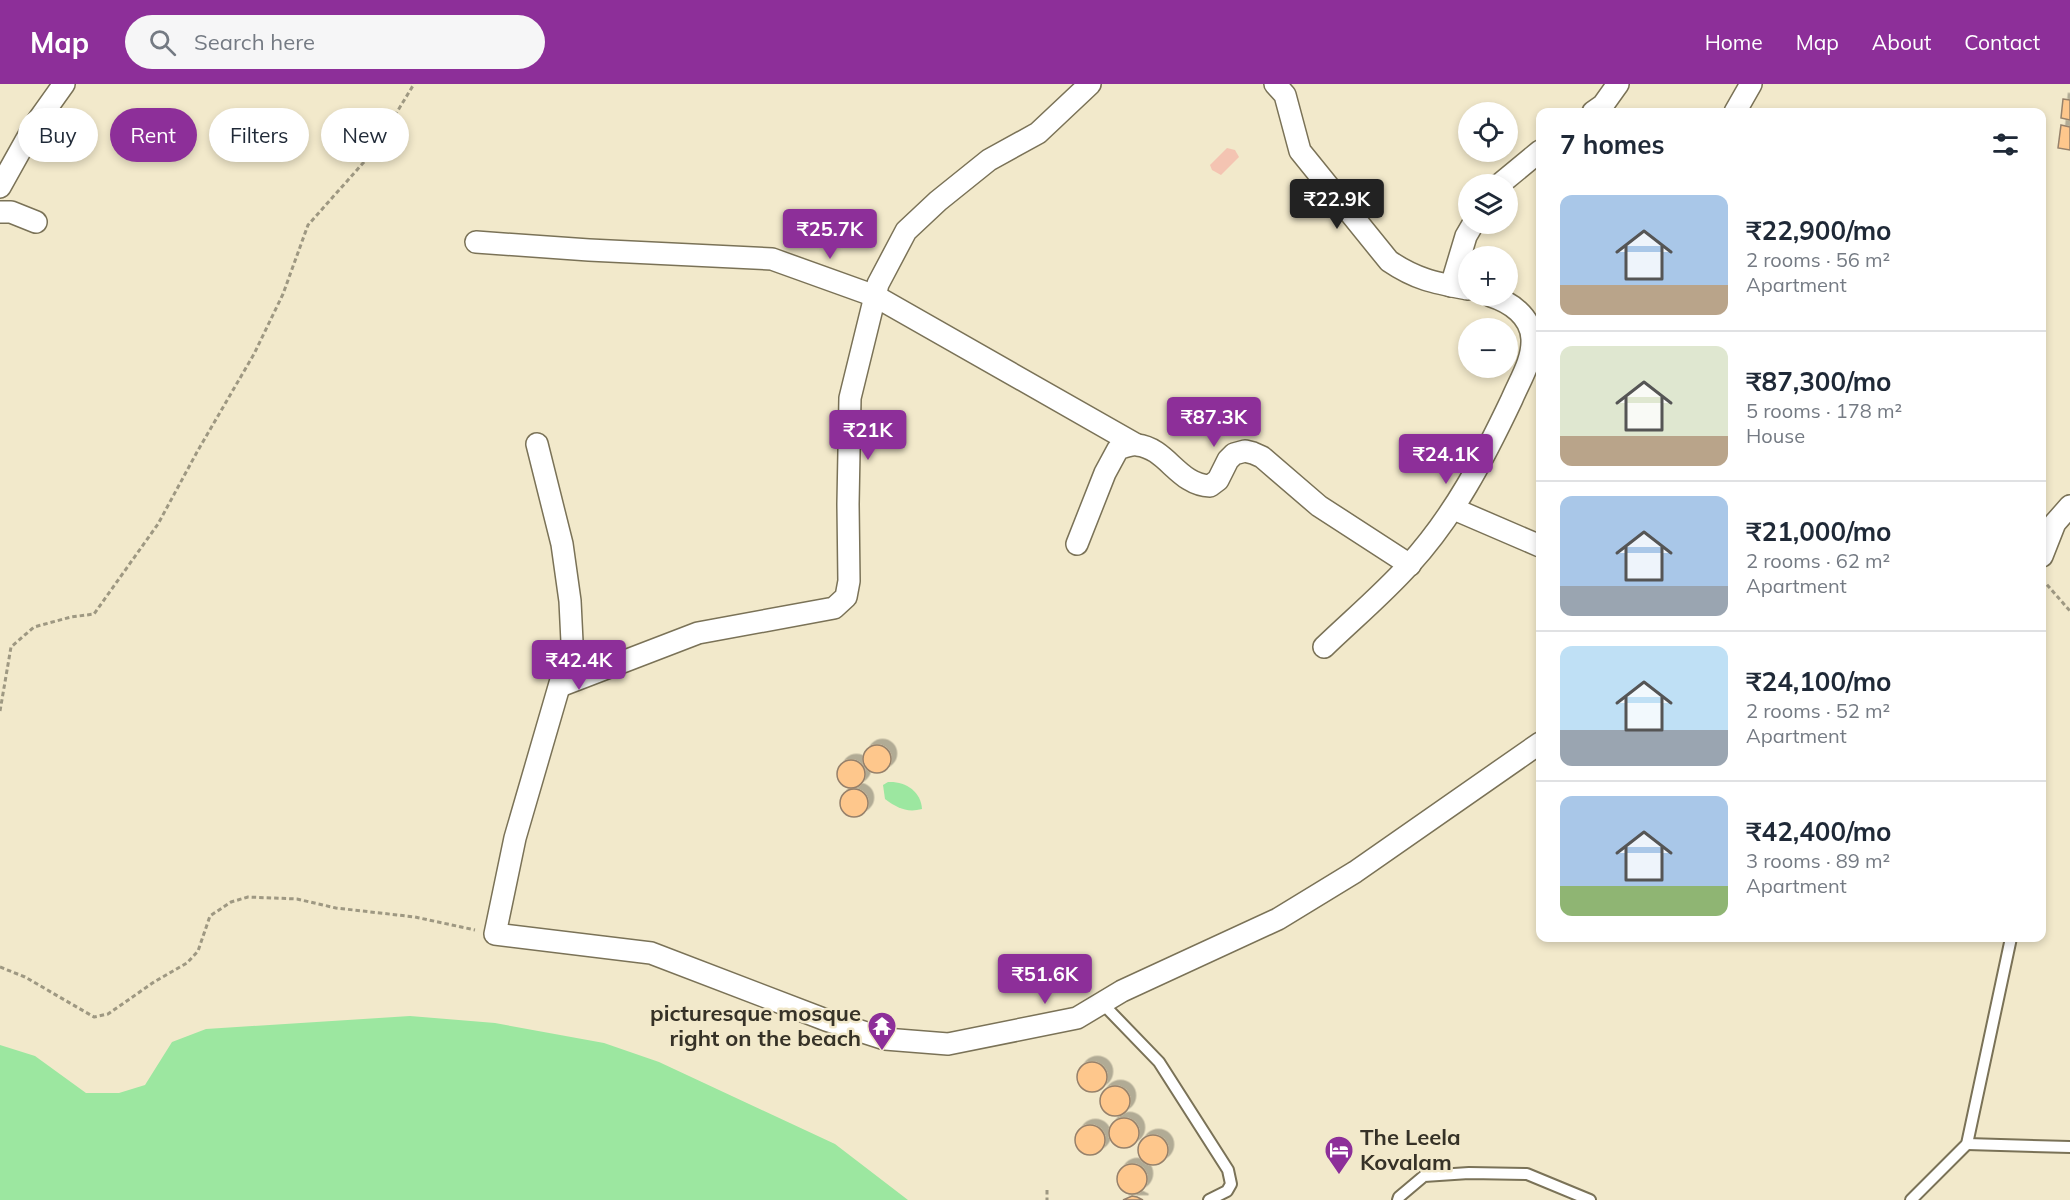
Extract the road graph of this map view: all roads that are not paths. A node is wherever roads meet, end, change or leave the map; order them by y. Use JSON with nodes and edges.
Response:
{"nodes":[{"id":1,"x":64,"y":84,"type":"edge"},
{"id":2,"x":1090,"y":84,"type":"edge"},
{"id":3,"x":1275,"y":84,"type":"edge"},
{"id":4,"x":1618,"y":84,"type":"edge"},
{"id":5,"x":1751,"y":84,"type":"edge"},
{"id":6,"x":1599,"y":108,"type":"edge"},
{"id":7,"x":1737,"y":108,"type":"edge"},
{"id":8,"x":1536,"y":153,"type":"edge"},
{"id":9,"x":1512,"y":174,"type":"edge"},
{"id":10,"x":0,"y":187,"type":"edge"},
{"id":11,"x":0,"y":212,"type":"edge"},
{"id":12,"x":36,"y":222,"type":"dead end"},
{"id":13,"x":476,"y":242,"type":"dead end"},
{"id":14,"x":1458,"y":287,"type":"edge"},
{"id":15,"x":875,"y":296,"type":"junction"},
{"id":16,"x":1512,"y":306,"type":"edge"},
{"id":17,"x":1535,"y":330,"type":"edge"},
{"id":18,"x":537,"y":444,"type":"dead end"},
{"id":19,"x":1135,"y":444,"type":"junction"},
{"id":20,"x":2070,"y":506,"type":"edge"},
{"id":21,"x":1454,"y":509,"type":"junction"},
{"id":22,"x":1077,"y":544,"type":"dead end"},
{"id":23,"x":1536,"y":544,"type":"edge"},
{"id":24,"x":2046,"y":546,"type":"edge"},
{"id":25,"x":1410,"y":565,"type":"junction"},
{"id":26,"x":1324,"y":647,"type":"dead end"},
{"id":27,"x":560,"y":686,"type":"junction"},
{"id":28,"x":1536,"y":746,"type":"edge"},
{"id":29,"x":2010,"y":942,"type":"edge"},
{"id":30,"x":1102,"y":1003,"type":"junction"},
{"id":31,"x":1967,"y":1144,"type":"junction"},
{"id":32,"x":2070,"y":1147,"type":"edge"},
{"id":33,"x":1209,"y":1200,"type":"edge"},
{"id":34,"x":1398,"y":1200,"type":"edge"},
{"id":35,"x":1590,"y":1200,"type":"edge"},
{"id":36,"x":1911,"y":1200,"type":"edge"}],
"edges":[{"from":1,"to":10,"type":"street"},
{"from":2,"to":15,"type":"street"},
{"from":3,"to":14,"type":"street"},
{"from":4,"to":6,"type":"street"},
{"from":5,"to":7,"type":"street"},
{"from":8,"to":9,"type":"street"},
{"from":11,"to":12,"type":"street"},
{"from":13,"to":15,"type":"street"},
{"from":15,"to":19,"type":"street"},
{"from":15,"to":27,"type":"street"},
{"from":16,"to":17,"type":"street"},
{"from":17,"to":21,"type":"street"},
{"from":18,"to":27,"type":"street"},
{"from":19,"to":22,"type":"street"},
{"from":19,"to":25,"type":"street"},
{"from":20,"to":24,"type":"street"},
{"from":21,"to":23,"type":"street"},
{"from":21,"to":25,"type":"street"},
{"from":25,"to":26,"type":"street"},
{"from":27,"to":30,"type":"street"},
{"from":28,"to":30,"type":"street"},
{"from":29,"to":31,"type":"lane"},
{"from":30,"to":33,"type":"lane"},
{"from":31,"to":32,"type":"lane"},
{"from":31,"to":36,"type":"lane"},
{"from":34,"to":35,"type":"lane"}]}
